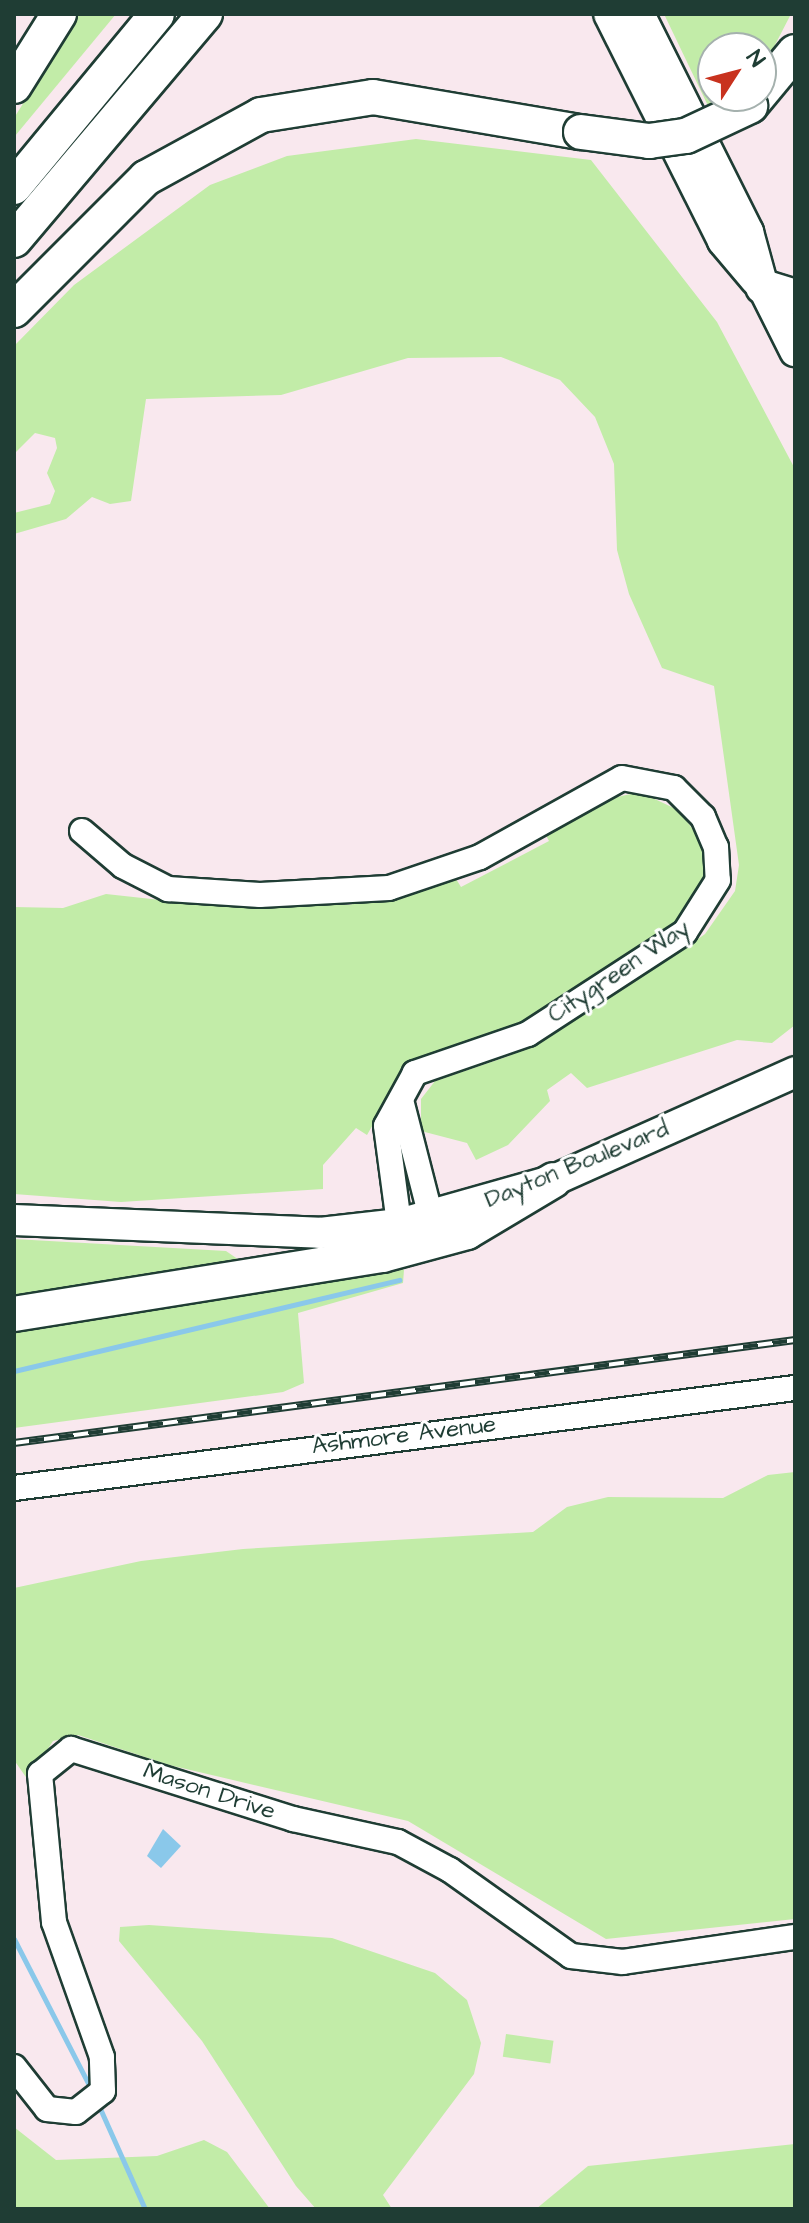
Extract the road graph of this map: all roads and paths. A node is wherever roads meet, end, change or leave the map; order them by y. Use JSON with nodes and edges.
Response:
{"nodes":[{"id":1,"x":59,"y":14,"type":"edge"},
{"id":2,"x":157,"y":14,"type":"edge"},
{"id":3,"x":205,"y":14,"type":"edge"},
{"id":4,"x":609,"y":14,"type":"edge"},
{"id":5,"x":639,"y":14,"type":"edge"},
{"id":6,"x":795,"y":52,"type":"edge"},
{"id":7,"x":14,"y":86,"type":"edge"},
{"id":8,"x":14,"y":187,"type":"edge"},
{"id":9,"x":14,"y":240,"type":"edge"},
{"id":10,"x":763,"y":287,"type":"junction"},
{"id":11,"x":795,"y":297,"type":"edge"},
{"id":12,"x":14,"y":310,"type":"edge"},
{"id":13,"x":795,"y":351,"type":"edge"},
{"id":14,"x":82,"y":831,"type":"dead end"},
{"id":15,"x":795,"y":1072,"type":"edge"},
{"id":16,"x":401,"y":1100,"type":"junction"},
{"id":17,"x":554,"y":1180,"type":"junction"},
{"id":18,"x":431,"y":1217,"type":"junction"},
{"id":19,"x":14,"y":1220,"type":"edge"},
{"id":20,"x":399,"y":1224,"type":"junction"},
{"id":21,"x":14,"y":1314,"type":"edge"},
{"id":22,"x":795,"y":1388,"type":"edge"},
{"id":23,"x":14,"y":1488,"type":"edge"},
{"id":24,"x":795,"y":1937,"type":"edge"},
{"id":25,"x":14,"y":2067,"type":"edge"}],
"edges":[{"from":1,"to":7,"type":"highway"},
{"from":2,"to":8,"type":"highway"},
{"from":3,"to":9,"type":"highway"},
{"from":4,"to":10,"type":"main road"},
{"from":5,"to":10,"type":"main road"},
{"from":6,"to":12,"type":"highway","bridge":true},
{"from":10,"to":11,"type":"highway"},
{"from":10,"to":13,"type":"main road"},
{"from":14,"to":16,"type":"street","name":"Citygreen Way"},
{"from":15,"to":17,"type":"main road","name":"Dayton Boulevard"},
{"from":16,"to":18,"type":"street"},
{"from":16,"to":20,"type":"street","name":"Citygreen Way"},
{"from":17,"to":18,"type":"main road","name":"Dayton Boulevard"},
{"from":17,"to":21,"type":"highway"},
{"from":18,"to":20,"type":"main road","name":"Dayton Boulevard"},
{"from":19,"to":20,"type":"main road","name":"Dayton Boulevard"},
{"from":22,"to":23,"type":"street","name":"Ashmore Avenue"},
{"from":24,"to":25,"type":"street","name":"Mason Drive"}]}
